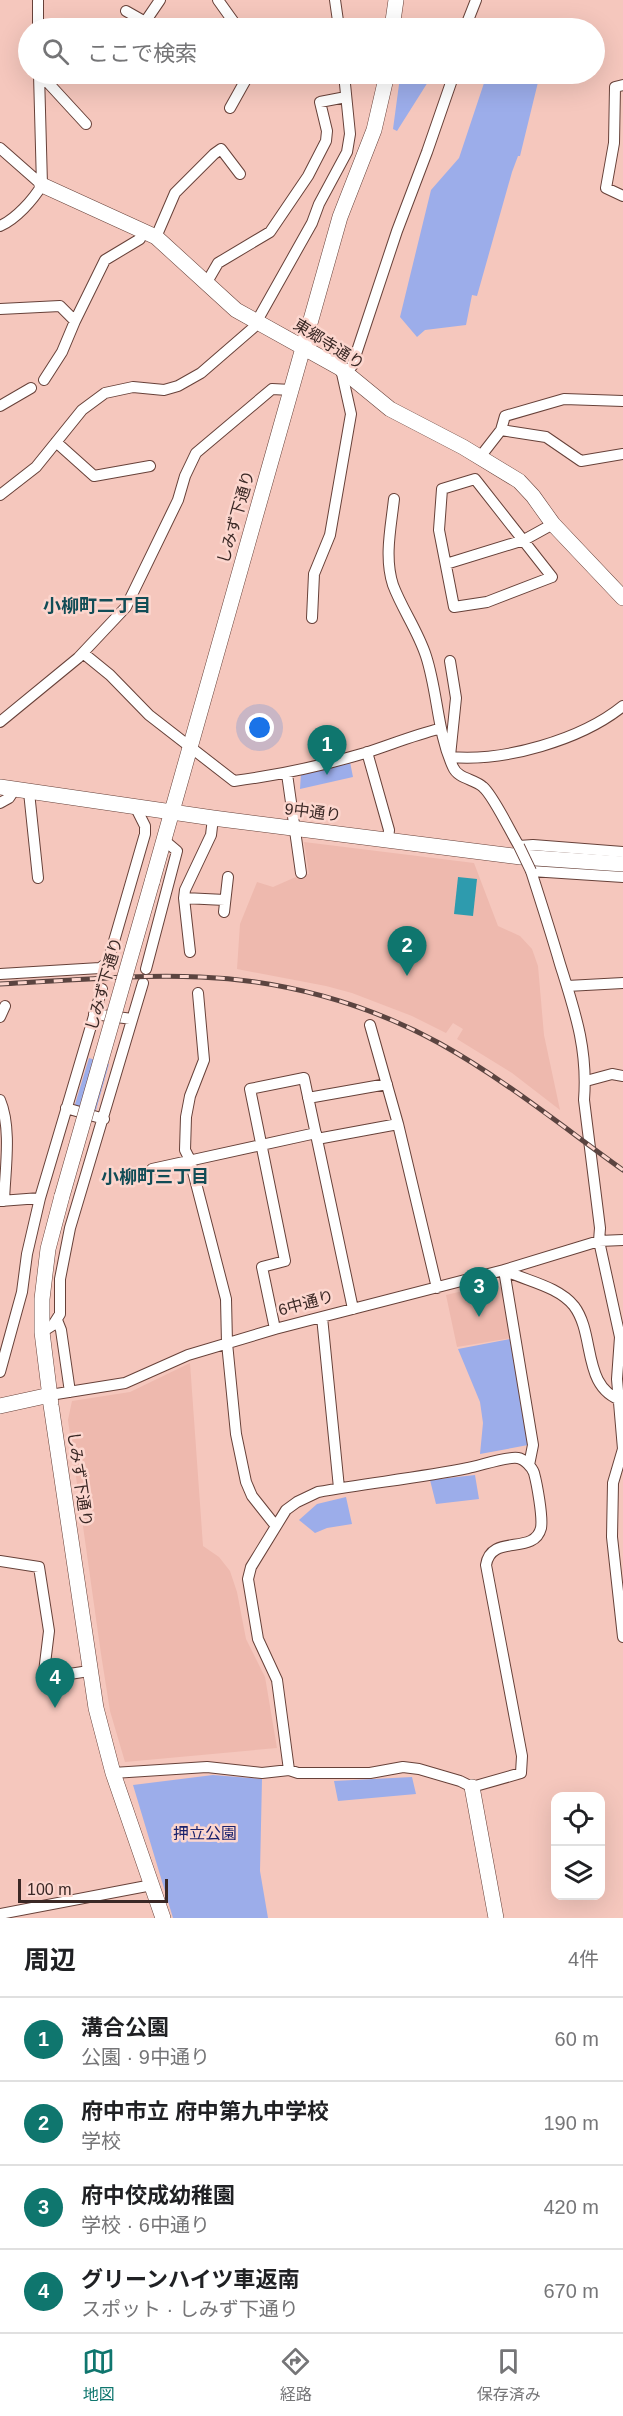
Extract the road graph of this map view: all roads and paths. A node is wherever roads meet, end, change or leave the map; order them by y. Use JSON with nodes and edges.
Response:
{"nodes":[{"id":1,"x":38,"y":0,"type":"edge"},
{"id":2,"x":159,"y":0,"type":"edge"},
{"id":3,"x":218,"y":0,"type":"edge"},
{"id":4,"x":336,"y":0,"type":"edge"},
{"id":5,"x":396,"y":0,"type":"edge"},
{"id":6,"x":476,"y":0,"type":"edge"},
{"id":7,"x":126,"y":11,"type":"dead end"},
{"id":8,"x":38,"y":18,"type":"edge"},
{"id":9,"x":138,"y":18,"type":"edge"},
{"id":10,"x":148,"y":18,"type":"edge"},
{"id":11,"x":231,"y":18,"type":"edge"},
{"id":12,"x":338,"y":18,"type":"edge"},
{"id":13,"x":394,"y":18,"type":"edge"},
{"id":14,"x":469,"y":18,"type":"edge"},
{"id":15,"x":39,"y":84,"type":"edge"},
{"id":16,"x":48,"y":84,"type":"edge"},
{"id":17,"x":243,"y":84,"type":"edge"},
{"id":18,"x":345,"y":84,"type":"edge"},
{"id":19,"x":385,"y":84,"type":"edge"},
{"id":20,"x":451,"y":84,"type":"edge"},
{"id":21,"x":623,"y":85,"type":"edge"},
{"id":22,"x":346,"y":97,"type":"junction"},
{"id":23,"x":230,"y":108,"type":"dead end"},
{"id":24,"x":86,"y":124,"type":"dead end"},
{"id":25,"x":0,"y":148,"type":"edge"},
{"id":26,"x":240,"y":174,"type":"dead end"},
{"id":27,"x":42,"y":185,"type":"junction"},
{"id":28,"x":623,"y":196,"type":"edge"},
{"id":29,"x":0,"y":226,"type":"edge"},
{"id":30,"x":149,"y":233,"type":"junction"},
{"id":31,"x":207,"y":282,"type":"junction"},
{"id":32,"x":0,"y":309,"type":"edge"},
{"id":33,"x":75,"y":321,"type":"junction"},
{"id":34,"x":257,"y":322,"type":"junction"},
{"id":35,"x":302,"y":348,"type":"junction"},
{"id":36,"x":343,"y":370,"type":"junction"},
{"id":37,"x":44,"y":380,"type":"dead end"},
{"id":38,"x":31,"y":388,"type":"dead end"},
{"id":39,"x":291,"y":390,"type":"junction"},
{"id":40,"x":623,"y":401,"type":"edge"},
{"id":41,"x":0,"y":406,"type":"edge"},
{"id":42,"x":501,"y":430,"type":"junction"},
{"id":43,"x":56,"y":442,"type":"junction"},
{"id":44,"x":623,"y":454,"type":"edge"},
{"id":45,"x":480,"y":457,"type":"junction"},
{"id":46,"x":150,"y":466,"type":"dead end"},
{"id":47,"x":0,"y":495,"type":"edge"},
{"id":48,"x":394,"y":498,"type":"dead end"},
{"id":49,"x":553,"y":524,"type":"junction"},
{"id":50,"x":524,"y":540,"type":"junction"},
{"id":51,"x":446,"y":564,"type":"junction"},
{"id":52,"x":623,"y":598,"type":"edge"},
{"id":53,"x":312,"y":618,"type":"dead end"},
{"id":54,"x":83,"y":653,"type":"junction"},
{"id":55,"x":450,"y":661,"type":"dead end"},
{"id":56,"x":623,"y":706,"type":"edge"},
{"id":57,"x":0,"y":722,"type":"edge"},
{"id":58,"x":439,"y":729,"type":"junction"},
{"id":59,"x":190,"y":748,"type":"junction"},
{"id":60,"x":367,"y":752,"type":"junction"},
{"id":61,"x":450,"y":756,"type":"junction"},
{"id":62,"x":288,"y":774,"type":"junction"},
{"id":63,"x":14,"y":789,"type":"edge"},
{"id":64,"x":0,"y":803,"type":"edge"},
{"id":65,"x":136,"y":808,"type":"junction"},
{"id":66,"x":172,"y":812,"type":"junction"},
{"id":67,"x":213,"y":818,"type":"junction"},
{"id":68,"x":295,"y":828,"type":"junction"},
{"id":69,"x":388,"y":839,"type":"junction"},
{"id":70,"x":164,"y":840,"type":"junction"},
{"id":71,"x":519,"y":846,"type":"junction"},
{"id":72,"x":623,"y":852,"type":"edge"},
{"id":73,"x":623,"y":864,"type":"edge"},
{"id":74,"x":531,"y":871,"type":"junction"},
{"id":75,"x":301,"y":873,"type":"dead end"},
{"id":76,"x":228,"y":877,"type":"dead end"},
{"id":77,"x":623,"y":877,"type":"edge"},
{"id":78,"x":39,"y":878,"type":"dead end"},
{"id":79,"x":184,"y":898,"type":"junction"},
{"id":80,"x":190,"y":952,"type":"dead end"},
{"id":81,"x":146,"y":969,"type":"dead end"},
{"id":82,"x":0,"y":974,"type":"edge"},
{"id":83,"x":143,"y":983,"type":"dead end"},
{"id":84,"x":623,"y":983,"type":"edge"},
{"id":85,"x":567,"y":986,"type":"junction"},
{"id":86,"x":102,"y":989,"type":"dead end"},
{"id":87,"x":198,"y":993,"type":"dead end"},
{"id":88,"x":5,"y":1006,"type":"dead end"},
{"id":89,"x":94,"y":1014,"type":"junction"},
{"id":90,"x":0,"y":1017,"type":"edge"},
{"id":91,"x":132,"y":1019,"type":"junction"},
{"id":92,"x":370,"y":1025,"type":"dead end"},
{"id":93,"x":623,"y":1076,"type":"edge"},
{"id":94,"x":586,"y":1081,"type":"junction"},
{"id":95,"x":387,"y":1084,"type":"junction"},
{"id":96,"x":308,"y":1098,"type":"junction"},
{"id":97,"x":0,"y":1100,"type":"edge"},
{"id":98,"x":66,"y":1108,"type":"junction"},
{"id":99,"x":104,"y":1119,"type":"junction"},
{"id":100,"x":398,"y":1124,"type":"junction"},
{"id":101,"x":316,"y":1136,"type":"junction"},
{"id":102,"x":261,"y":1144,"type":"junction"},
{"id":103,"x":190,"y":1160,"type":"junction"},
{"id":104,"x":152,"y":1169,"type":"dead end"},
{"id":105,"x":40,"y":1198,"type":"junction"},
{"id":106,"x":2,"y":1201,"type":"edge"},
{"id":107,"x":623,"y":1240,"type":"edge"},
{"id":108,"x":599,"y":1241,"type":"junction"},
{"id":109,"x":504,"y":1270,"type":"junction"},
{"id":110,"x":437,"y":1288,"type":"junction"},
{"id":111,"x":352,"y":1309,"type":"junction"},
{"id":112,"x":322,"y":1317,"type":"junction"},
{"id":113,"x":57,"y":1320,"type":"junction"},
{"id":114,"x":275,"y":1329,"type":"junction"},
{"id":115,"x":42,"y":1332,"type":"junction"},
{"id":116,"x":227,"y":1343,"type":"junction"},
{"id":117,"x":0,"y":1372,"type":"edge"},
{"id":118,"x":70,"y":1392,"type":"junction"},
{"id":119,"x":50,"y":1395,"type":"junction"},
{"id":120,"x":621,"y":1401,"type":"edge"},
{"id":121,"x":0,"y":1407,"type":"edge"},
{"id":122,"x":529,"y":1465,"type":"junction"},
{"id":123,"x":339,"y":1488,"type":"junction"},
{"id":124,"x":275,"y":1525,"type":"junction"},
{"id":125,"x":0,"y":1561,"type":"edge"},
{"id":126,"x":623,"y":1637,"type":"edge"},
{"id":127,"x":89,"y":1671,"type":"junction"},
{"id":128,"x":289,"y":1770,"type":"junction"},
{"id":129,"x":113,"y":1773,"type":"junction"},
{"id":130,"x":472,"y":1787,"type":"junction"},
{"id":131,"x":152,"y":1885,"type":"junction"},
{"id":132,"x":0,"y":1914,"type":"edge"},
{"id":133,"x":163,"y":1918,"type":"edge"},
{"id":134,"x":496,"y":1918,"type":"edge"}],
"edges":[{"from":1,"to":8,"type":"street"},
{"from":2,"to":10,"type":"street"},
{"from":3,"to":11,"type":"street"},
{"from":4,"to":12,"type":"street"},
{"from":5,"to":13,"type":"street"},
{"from":6,"to":14,"type":"street"},
{"from":7,"to":9,"type":"street"},
{"from":15,"to":27,"type":"street"},
{"from":16,"to":24,"type":"street"},
{"from":17,"to":23,"type":"street"},
{"from":18,"to":22,"type":"street"},
{"from":19,"to":35,"type":"street","name":"しみず下通り"},
{"from":20,"to":36,"type":"street"},
{"from":21,"to":28,"type":"street"},
{"from":22,"to":31,"type":"street"},
{"from":22,"to":34,"type":"street"},
{"from":25,"to":27,"type":"street"},
{"from":26,"to":30,"type":"street"},
{"from":27,"to":29,"type":"street"},
{"from":27,"to":30,"type":"street","name":"東郷寺通り"},
{"from":30,"to":31,"type":"street","name":"東郷寺通り"},
{"from":30,"to":33,"type":"street"},
{"from":31,"to":34,"type":"street","name":"東郷寺通り"},
{"from":32,"to":33,"type":"street"},
{"from":33,"to":37,"type":"street"},
{"from":34,"to":35,"type":"street","name":"東郷寺通り"},
{"from":34,"to":43,"type":"street"},
{"from":35,"to":36,"type":"street","name":"東郷寺通り"},
{"from":35,"to":39,"type":"street","name":"しみず下通り"},
{"from":36,"to":45,"type":"street","name":"東郷寺通り"},
{"from":36,"to":53,"type":"street"},
{"from":38,"to":41,"type":"street"},
{"from":39,"to":54,"type":"street"},
{"from":39,"to":59,"type":"street","name":"しみず下通り"},
{"from":40,"to":42,"type":"street"},
{"from":42,"to":44,"type":"street"},
{"from":42,"to":45,"type":"street"},
{"from":43,"to":46,"type":"street"},
{"from":43,"to":47,"type":"street"},
{"from":45,"to":49,"type":"street","name":"東郷寺通り"},
{"from":48,"to":58,"type":"street"},
{"from":49,"to":50,"type":"street"},
{"from":49,"to":52,"type":"street","name":"東郷寺通り"},
{"from":50,"to":51,"type":"street"},
{"from":50,"to":51,"type":"street"},
{"from":50,"to":51,"type":"street"},
{"from":54,"to":57,"type":"street"},
{"from":54,"to":59,"type":"street"},
{"from":55,"to":61,"type":"street"},
{"from":56,"to":61,"type":"street"},
{"from":58,"to":60,"type":"street"},
{"from":58,"to":61,"type":"street"},
{"from":59,"to":62,"type":"street"},
{"from":59,"to":66,"type":"street","name":"しみず下通り"},
{"from":60,"to":62,"type":"street"},
{"from":60,"to":69,"type":"street"},
{"from":61,"to":71,"type":"street"},
{"from":62,"to":68,"type":"street"},
{"from":63,"to":64,"type":"street"},
{"from":63,"to":65,"type":"street","name":"9中通り"},
{"from":63,"to":78,"type":"street"},
{"from":65,"to":66,"type":"street","name":"9中通り"},
{"from":65,"to":82,"type":"street"},
{"from":66,"to":67,"type":"street","name":"9中通り"},
{"from":66,"to":70,"type":"street","name":"しみず下通り"},
{"from":67,"to":68,"type":"street","name":"9中通り"},
{"from":67,"to":79,"type":"street"},
{"from":68,"to":69,"type":"street","name":"9中通り"},
{"from":68,"to":75,"type":"street"},
{"from":69,"to":73,"type":"street","name":"9中通り"},
{"from":70,"to":81,"type":"street"},
{"from":70,"to":115,"type":"street","name":"しみず下通り","bridge":true},
{"from":71,"to":72,"type":"street"},
{"from":71,"to":74,"type":"street","bridge":true},
{"from":74,"to":77,"type":"street"},
{"from":74,"to":85,"type":"street"},
{"from":76,"to":79,"type":"street"},
{"from":79,"to":80,"type":"street"},
{"from":83,"to":91,"type":"street"},
{"from":84,"to":85,"type":"street"},
{"from":85,"to":94,"type":"street"},
{"from":86,"to":89,"type":"street"},
{"from":87,"to":103,"type":"street"},
{"from":88,"to":90,"type":"street"},
{"from":89,"to":91,"type":"street"},
{"from":89,"to":98,"type":"street"},
{"from":91,"to":99,"type":"street"},
{"from":92,"to":95,"type":"street"},
{"from":93,"to":94,"type":"street"},
{"from":94,"to":108,"type":"street"},
{"from":95,"to":96,"type":"street"},
{"from":95,"to":100,"type":"street"},
{"from":96,"to":101,"type":"street"},
{"from":96,"to":102,"type":"street"},
{"from":97,"to":106,"type":"street"},
{"from":98,"to":99,"type":"street"},
{"from":98,"to":105,"type":"street"},
{"from":99,"to":113,"type":"street"},
{"from":100,"to":101,"type":"street"},
{"from":100,"to":110,"type":"street"},
{"from":101,"to":102,"type":"street"},
{"from":101,"to":111,"type":"street"},
{"from":102,"to":103,"type":"street"},
{"from":102,"to":114,"type":"street"},
{"from":103,"to":104,"type":"street"},
{"from":103,"to":116,"type":"street"},
{"from":105,"to":106,"type":"street"},
{"from":105,"to":117,"type":"street"},
{"from":107,"to":108,"type":"street","name":"6中通り"},
{"from":108,"to":109,"type":"street","name":"6中通り"},
{"from":108,"to":120,"type":"street"},
{"from":109,"to":110,"type":"street","name":"6中通り"},
{"from":109,"to":120,"type":"street"},
{"from":109,"to":122,"type":"street"},
{"from":110,"to":111,"type":"street","name":"6中通り"},
{"from":111,"to":112,"type":"street","name":"6中通り"},
{"from":112,"to":114,"type":"street","name":"6中通り"},
{"from":112,"to":123,"type":"street"},
{"from":113,"to":115,"type":"street"},
{"from":113,"to":118,"type":"street"},
{"from":114,"to":116,"type":"street","name":"6中通り"},
{"from":115,"to":119,"type":"street","name":"しみず下通り"},
{"from":116,"to":118,"type":"street","name":"6中通り"},
{"from":116,"to":124,"type":"street"},
{"from":118,"to":119,"type":"street","name":"6中通り"},
{"from":119,"to":121,"type":"street","name":"6中通り"},
{"from":119,"to":127,"type":"street","name":"しみず下通り"},
{"from":120,"to":126,"type":"street"},
{"from":122,"to":123,"type":"street"},
{"from":122,"to":130,"type":"street"},
{"from":123,"to":124,"type":"street"},
{"from":124,"to":128,"type":"street"},
{"from":125,"to":127,"type":"street"},
{"from":127,"to":129,"type":"street","name":"しみず下通り"},
{"from":128,"to":129,"type":"street"},
{"from":128,"to":130,"type":"street"},
{"from":129,"to":131,"type":"street","name":"しみず下通り"},
{"from":130,"to":134,"type":"street"},
{"from":131,"to":132,"type":"street"},
{"from":131,"to":133,"type":"street","name":"しみず下通り"}]}
